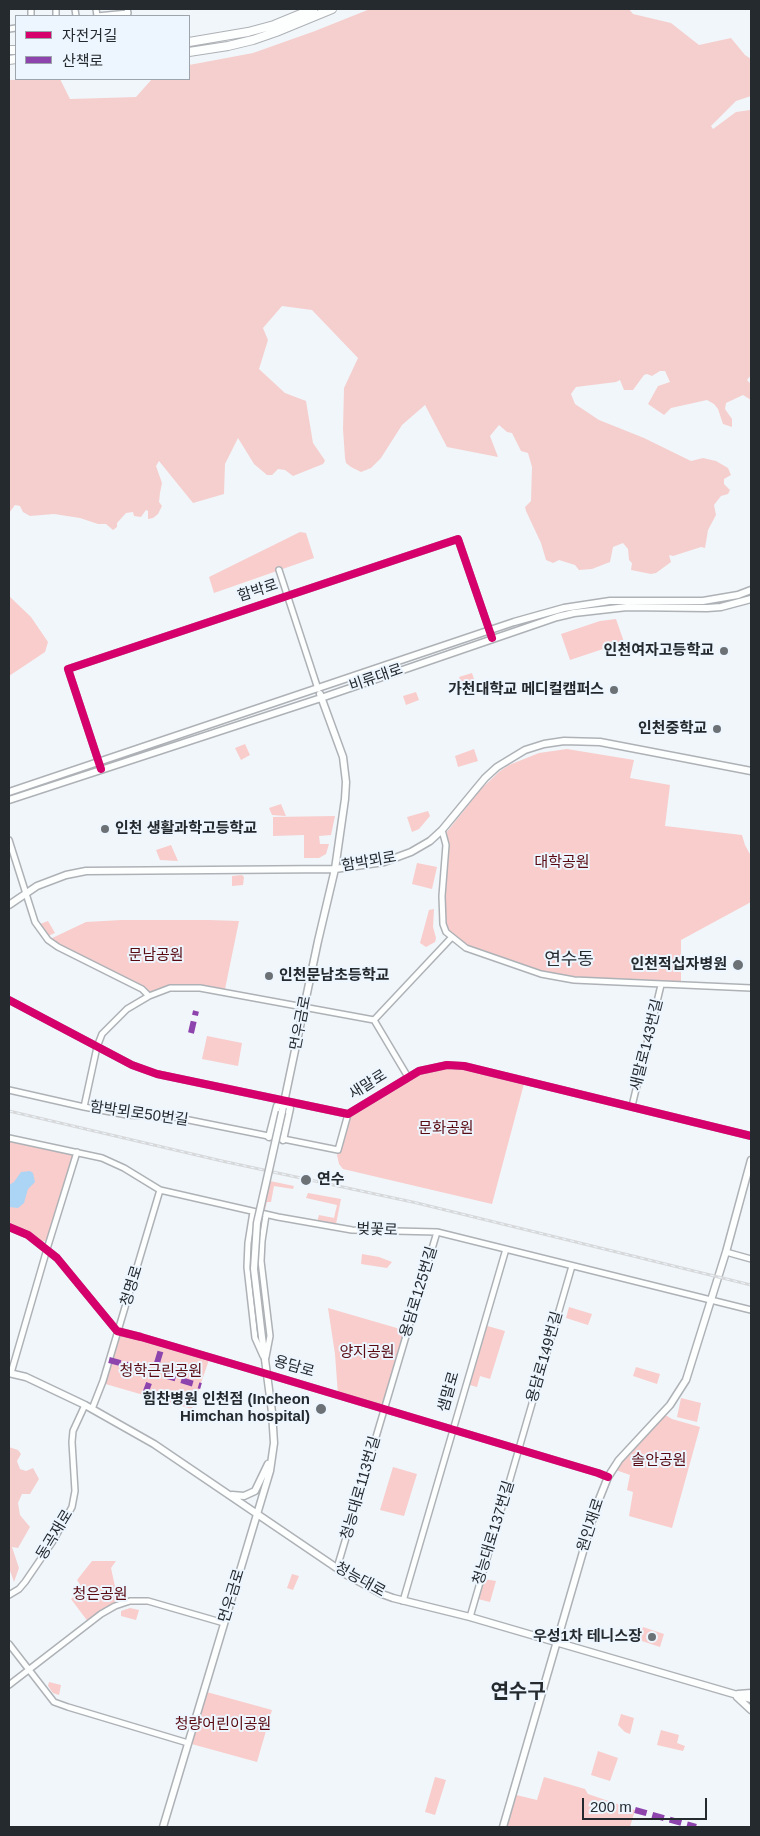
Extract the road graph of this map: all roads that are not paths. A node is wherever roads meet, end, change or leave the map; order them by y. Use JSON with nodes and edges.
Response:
{"nodes":[{"id":1,"x":313,"y":9,"type":"edge"},
{"id":2,"x":332,"y":9,"type":"edge"},
{"id":3,"x":128,"y":13,"type":"edge"},
{"id":4,"x":107,"y":15,"type":"edge"},
{"id":5,"x":190,"y":42,"type":"edge"},
{"id":6,"x":190,"y":52,"type":"edge"},
{"id":7,"x":278,"y":570,"type":"dead end"},
{"id":8,"x":751,"y":590,"type":"edge"},
{"id":9,"x":287,"y":596,"type":"junction"},
{"id":10,"x":751,"y":599,"type":"edge"},
{"id":11,"x":490,"y":631,"type":"junction"},
{"id":12,"x":492,"y":638,"type":"junction"},
{"id":13,"x":318,"y":689,"type":"junction"},
{"id":14,"x":321,"y":698,"type":"junction"},
{"id":15,"x":99,"y":761,"type":"junction"},
{"id":16,"x":101,"y":769,"type":"junction"},
{"id":17,"x":751,"y":771,"type":"edge"},
{"id":18,"x":9,"y":792,"type":"edge"},
{"id":19,"x":9,"y":800,"type":"edge"},
{"id":20,"x":442,"y":830,"type":"junction"},
{"id":21,"x":9,"y":840,"type":"edge"},
{"id":22,"x":335,"y":868,"type":"junction"},
{"id":23,"x":26,"y":893,"type":"junction"},
{"id":24,"x":9,"y":905,"type":"edge"},
{"id":25,"x":452,"y":937,"type":"junction"},
{"id":26,"x":661,"y":985,"type":"junction"},
{"id":27,"x":751,"y":988,"type":"edge"},
{"id":28,"x":149,"y":996,"type":"junction"},
{"id":29,"x":9,"y":1000,"type":"edge"},
{"id":30,"x":304,"y":1006,"type":"junction"},
{"id":31,"x":374,"y":1020,"type":"junction"},
{"id":32,"x":97,"y":1046,"type":"junction"},
{"id":33,"x":408,"y":1077,"type":"junction"},
{"id":34,"x":9,"y":1090,"type":"edge"},
{"id":35,"x":285,"y":1101,"type":"junction"},
{"id":36,"x":632,"y":1106,"type":"junction"},
{"id":37,"x":84,"y":1107,"type":"junction"},
{"id":38,"x":348,"y":1114,"type":"junction"},
{"id":39,"x":751,"y":1136,"type":"edge"},
{"id":40,"x":269,"y":1137,"type":"junction"},
{"id":41,"x":9,"y":1138,"type":"edge"},
{"id":42,"x":282,"y":1140,"type":"junction"},
{"id":43,"x":77,"y":1152,"type":"junction"},
{"id":44,"x":751,"y":1160,"type":"edge"},
{"id":45,"x":160,"y":1190,"type":"junction"},
{"id":46,"x":253,"y":1212,"type":"junction"},
{"id":47,"x":266,"y":1215,"type":"junction"},
{"id":48,"x":9,"y":1228,"type":"edge"},
{"id":49,"x":437,"y":1232,"type":"junction"},
{"id":50,"x":47,"y":1249,"type":"junction"},
{"id":51,"x":506,"y":1249,"type":"junction"},
{"id":52,"x":726,"y":1252,"type":"junction"},
{"id":53,"x":751,"y":1259,"type":"edge"},
{"id":54,"x":572,"y":1266,"type":"junction"},
{"id":55,"x":711,"y":1300,"type":"junction"},
{"id":56,"x":751,"y":1310,"type":"edge"},
{"id":57,"x":117,"y":1331,"type":"junction"},
{"id":58,"x":265,"y":1360,"type":"junction"},
{"id":59,"x":10,"y":1373,"type":"edge"},
{"id":60,"x":267,"y":1374,"type":"junction"},
{"id":61,"x":89,"y":1407,"type":"junction"},
{"id":62,"x":384,"y":1409,"type":"junction"},
{"id":63,"x":453,"y":1430,"type":"junction"},
{"id":64,"x":519,"y":1449,"type":"junction"},
{"id":65,"x":272,"y":1453,"type":"junction"},
{"id":66,"x":608,"y":1477,"type":"junction"},
{"id":67,"x":230,"y":1495,"type":"junction"},
{"id":68,"x":256,"y":1513,"type":"junction"},
{"id":69,"x":337,"y":1568,"type":"junction"},
{"id":70,"x":9,"y":1595,"type":"edge"},
{"id":71,"x":404,"y":1601,"type":"junction"},
{"id":72,"x":470,"y":1617,"type":"junction"},
{"id":73,"x":224,"y":1623,"type":"junction"},
{"id":74,"x":556,"y":1642,"type":"junction"},
{"id":75,"x":9,"y":1644,"type":"edge"},
{"id":76,"x":29,"y":1670,"type":"junction"},
{"id":77,"x":9,"y":1686,"type":"edge"},
{"id":78,"x":751,"y":1693,"type":"edge"},
{"id":79,"x":734,"y":1694,"type":"junction"},
{"id":80,"x":751,"y":1699,"type":"edge"},
{"id":81,"x":751,"y":1710,"type":"edge"},
{"id":82,"x":188,"y":1743,"type":"junction"},
{"id":83,"x":163,"y":1827,"type":"edge"},
{"id":84,"x":502,"y":1827,"type":"edge"}],
"edges":[{"from":1,"to":5,"type":"highway"},
{"from":2,"to":6,"type":"highway"},
{"from":3,"to":4,"type":"street"},
{"from":7,"to":9,"type":"street"},
{"from":8,"to":11,"type":"main road","name":"비류대로"},
{"from":9,"to":11,"type":"street","name":"함박로"},
{"from":9,"to":13,"type":"street"},
{"from":9,"to":15,"type":"street","name":"함박로"},
{"from":10,"to":12,"type":"main road","name":"비류대로"},
{"from":11,"to":12,"type":"street","name":"함박로"},
{"from":11,"to":13,"type":"main road","name":"비류대로"},
{"from":12,"to":14,"type":"main road","name":"비류대로"},
{"from":13,"to":14,"type":"main road","name":"먼우금로"},
{"from":13,"to":15,"type":"main road","name":"비류대로"},
{"from":14,"to":16,"type":"main road","name":"비류대로"},
{"from":14,"to":22,"type":"main road","name":"먼우금로"},
{"from":15,"to":16,"type":"street","name":"함박로"},
{"from":15,"to":18,"type":"main road","name":"비류대로"},
{"from":16,"to":19,"type":"main road","name":"비류대로"},
{"from":17,"to":20,"type":"main road","name":"함박뫼로"},
{"from":20,"to":22,"type":"main road","name":"함박뫼로"},
{"from":20,"to":25,"type":"street"},
{"from":21,"to":23,"type":"street"},
{"from":22,"to":23,"type":"main road","name":"함박뫼로"},
{"from":22,"to":30,"type":"main road","name":"먼우금로"},
{"from":23,"to":24,"type":"main road","name":"함박뫼로"},
{"from":23,"to":28,"type":"street"},
{"from":25,"to":26,"type":"street"},
{"from":25,"to":31,"type":"street"},
{"from":26,"to":27,"type":"street"},
{"from":26,"to":36,"type":"street","name":"새말로143번길"},
{"from":28,"to":30,"type":"street"},
{"from":28,"to":32,"type":"street"},
{"from":29,"to":32,"type":"street","name":"새말로"},
{"from":30,"to":31,"type":"street"},
{"from":30,"to":35,"type":"main road","name":"먼우금로"},
{"from":31,"to":33,"type":"street"},
{"from":32,"to":35,"type":"street","name":"새말로"},
{"from":32,"to":37,"type":"street"},
{"from":33,"to":36,"type":"street","name":"새말로"},
{"from":33,"to":38,"type":"street","name":"새말로"},
{"from":34,"to":37,"type":"street","name":"함박뫼로50번길"},
{"from":35,"to":38,"type":"street","name":"새말로"},
{"from":35,"to":40,"type":"main road"},
{"from":35,"to":42,"type":"main road"},
{"from":35,"to":58,"type":"main road","name":"먼우금로","bridge":true},
{"from":36,"to":39,"type":"street","name":"새말로"},
{"from":37,"to":40,"type":"street","name":"함박뫼로50번길"},
{"from":38,"to":42,"type":"street","name":"함박뫼로50번길"},
{"from":40,"to":42,"type":"street","name":"함박뫼로50번길"},
{"from":41,"to":43,"type":"street","name":"벚꽃로"},
{"from":43,"to":45,"type":"street","name":"벚꽃로"},
{"from":43,"to":50,"type":"street"},
{"from":44,"to":52,"type":"main road","name":"원인재로"},
{"from":45,"to":46,"type":"street","name":"벚꽃로"},
{"from":45,"to":57,"type":"street","name":"청명로"},
{"from":46,"to":47,"type":"street","name":"벚꽃로"},
{"from":46,"to":58,"type":"street","name":"먼우금로"},
{"from":47,"to":49,"type":"street","name":"벚꽃로"},
{"from":47,"to":58,"type":"street","name":"먼우금로"},
{"from":48,"to":50,"type":"street"},
{"from":49,"to":51,"type":"street","name":"벚꽃로"},
{"from":49,"to":62,"type":"street","name":"용담로125번길"},
{"from":50,"to":57,"type":"street"},
{"from":50,"to":59,"type":"street"},
{"from":51,"to":54,"type":"street","name":"벚꽃로"},
{"from":51,"to":63,"type":"street","name":"샘말로"},
{"from":52,"to":53,"type":"street"},
{"from":52,"to":55,"type":"main road","name":"원인재로"},
{"from":54,"to":55,"type":"street","name":"벚꽃로"},
{"from":54,"to":64,"type":"street","name":"용담로149번길"},
{"from":55,"to":56,"type":"street","name":"벚꽃로"},
{"from":55,"to":66,"type":"main road","name":"원인재로"},
{"from":57,"to":60,"type":"street","name":"용담로"},
{"from":57,"to":61,"type":"street","name":"청명로"},
{"from":58,"to":60,"type":"main road","name":"먼우금로"},
{"from":59,"to":61,"type":"main road","name":"청능대로"},
{"from":60,"to":62,"type":"street","name":"용담로"},
{"from":60,"to":65,"type":"main road","name":"먼우금로"},
{"from":61,"to":67,"type":"main road","name":"청능대로"},
{"from":61,"to":70,"type":"street","name":"동곡재로"},
{"from":62,"to":63,"type":"street","name":"용담로"},
{"from":62,"to":69,"type":"street","name":"청능대로113번길"},
{"from":63,"to":64,"type":"street","name":"용담로"},
{"from":63,"to":71,"type":"street","name":"샘말로"},
{"from":64,"to":66,"type":"street","name":"용담로"},
{"from":64,"to":72,"type":"street","name":"청능대로137번길"},
{"from":65,"to":67,"type":"main road"},
{"from":65,"to":68,"type":"main road","name":"먼우금로"},
{"from":66,"to":74,"type":"main road","name":"원인재로"},
{"from":67,"to":68,"type":"main road","name":"청능대로"},
{"from":68,"to":69,"type":"main road","name":"청능대로"},
{"from":68,"to":73,"type":"main road","name":"먼우금로"},
{"from":69,"to":71,"type":"main road","name":"청능대로"},
{"from":71,"to":72,"type":"main road","name":"청능대로"},
{"from":72,"to":74,"type":"main road","name":"청능대로"},
{"from":73,"to":76,"type":"street"},
{"from":73,"to":82,"type":"main road","name":"먼우금로"},
{"from":74,"to":79,"type":"main road","name":"청능대로"},
{"from":74,"to":84,"type":"main road","name":"원인재로"},
{"from":75,"to":76,"type":"street"},
{"from":76,"to":77,"type":"street"},
{"from":76,"to":82,"type":"street"},
{"from":78,"to":79,"type":"main road"},
{"from":79,"to":80,"type":"main road","name":"청능대로"},
{"from":79,"to":81,"type":"main road"},
{"from":82,"to":83,"type":"main road","name":"먼우금로"}]}
